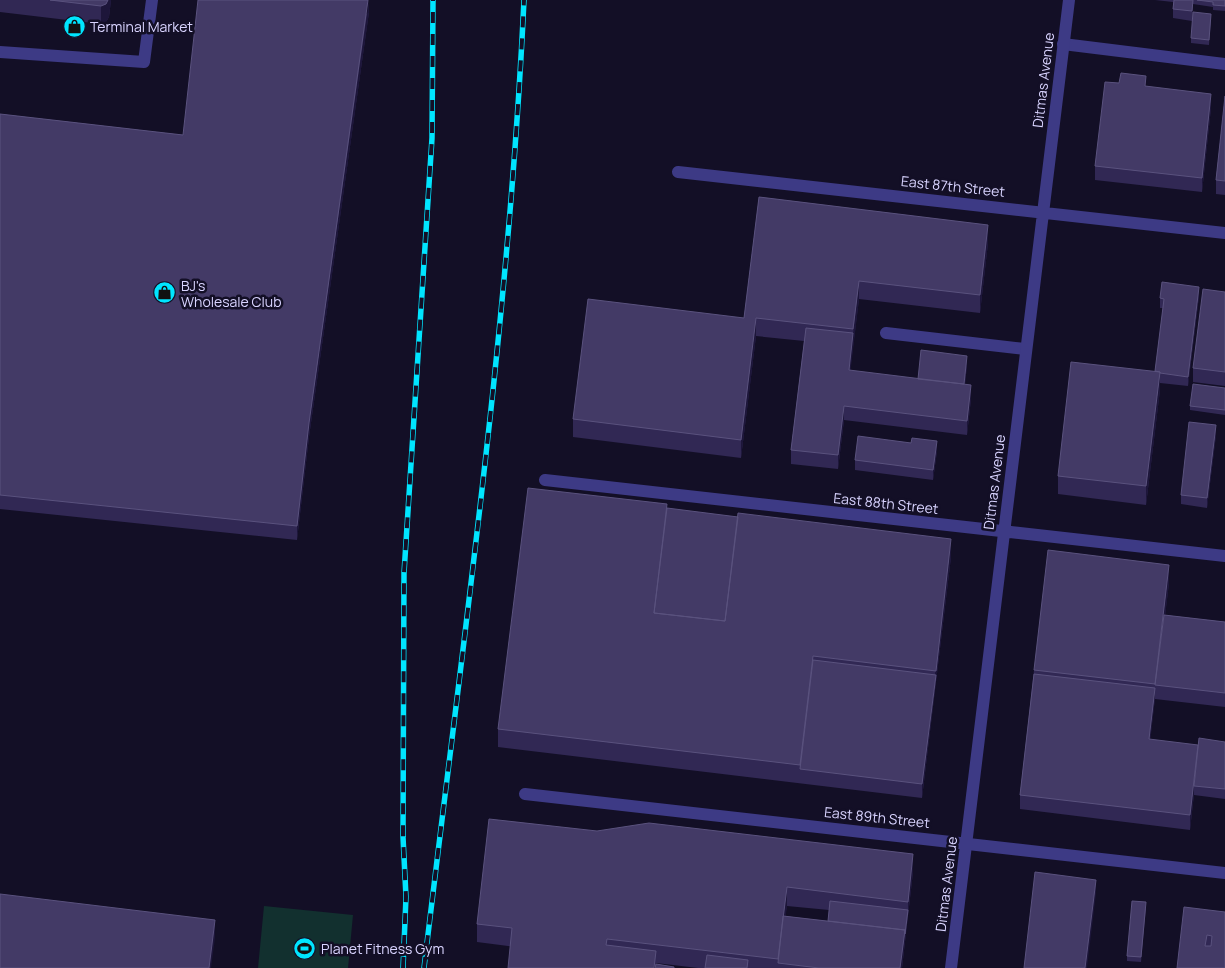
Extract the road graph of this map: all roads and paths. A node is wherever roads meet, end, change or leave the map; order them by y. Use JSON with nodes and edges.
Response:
{"nodes":[{"id":1,"x":152,"y":0,"type":"edge"},
{"id":2,"x":1069,"y":0,"type":"edge"},
{"id":3,"x":1063,"y":44,"type":"junction"},
{"id":4,"x":0,"y":52,"type":"edge"},
{"id":5,"x":1225,"y":64,"type":"edge"},
{"id":6,"x":678,"y":172,"type":"dead end"},
{"id":7,"x":1042,"y":211,"type":"junction"},
{"id":8,"x":1225,"y":233,"type":"edge"},
{"id":9,"x":886,"y":333,"type":"dead end"},
{"id":10,"x":1025,"y":348,"type":"junction"},
{"id":11,"x":544,"y":480,"type":"dead end"},
{"id":12,"x":1004,"y":531,"type":"junction"},
{"id":13,"x":1225,"y":556,"type":"edge"},
{"id":14,"x":525,"y":794,"type":"dead end"},
{"id":15,"x":966,"y":842,"type":"junction"},
{"id":16,"x":1225,"y":873,"type":"edge"},
{"id":17,"x":951,"y":968,"type":"edge"}],
"edges":[{"from":1,"to":4,"type":"street"},
{"from":2,"to":3,"type":"street","name":"Ditmas Avenue"},
{"from":3,"to":5,"type":"street"},
{"from":3,"to":7,"type":"street","name":"Ditmas Avenue"},
{"from":6,"to":7,"type":"street","name":"East 87th Street"},
{"from":7,"to":8,"type":"street","name":"East 87th Street"},
{"from":7,"to":10,"type":"street","name":"Ditmas Avenue"},
{"from":9,"to":10,"type":"street"},
{"from":10,"to":12,"type":"street","name":"Ditmas Avenue"},
{"from":11,"to":12,"type":"street","name":"East 88th Street"},
{"from":12,"to":13,"type":"street","name":"East 88th Street"},
{"from":12,"to":15,"type":"street","name":"Ditmas Avenue"},
{"from":14,"to":15,"type":"street","name":"East 89th Street"},
{"from":15,"to":16,"type":"street","name":"East 89th Street"},
{"from":15,"to":17,"type":"street","name":"Ditmas Avenue"}]}
